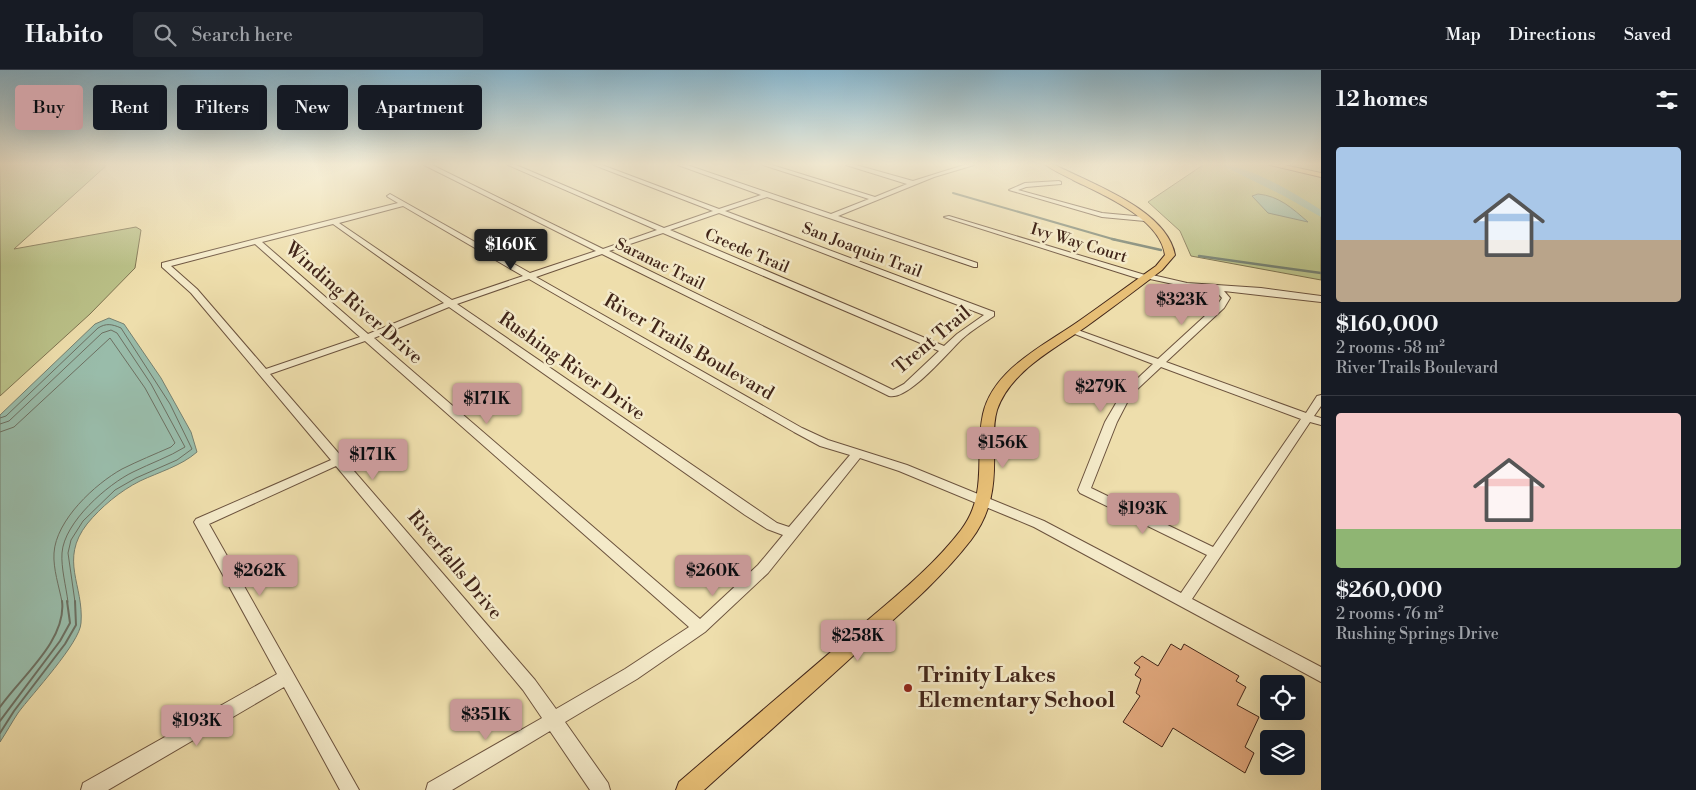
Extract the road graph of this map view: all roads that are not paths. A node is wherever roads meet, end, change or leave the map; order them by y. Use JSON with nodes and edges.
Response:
{"nodes":[{"id":1,"x":395,"y":199,"type":"edge"},
{"id":2,"x":494,"y":199,"type":"edge"},
{"id":3,"x":590,"y":199,"type":"edge"},
{"id":4,"x":686,"y":199,"type":"edge"},
{"id":5,"x":755,"y":199,"type":"edge"},
{"id":6,"x":782,"y":199,"type":"edge"},
{"id":7,"x":876,"y":199,"type":"edge"},
{"id":8,"x":1043,"y":199,"type":"edge"},
{"id":9,"x":1114,"y":199,"type":"edge"},
{"id":10,"x":1118,"y":199,"type":"edge"},
{"id":11,"x":404,"y":204,"type":"junction"},
{"id":12,"x":1132,"y":208,"type":"junction"},
{"id":13,"x":719,"y":211,"type":"junction"},
{"id":14,"x":832,"y":216,"type":"junction"},
{"id":15,"x":947,"y":217,"type":"dead end"},
{"id":16,"x":1146,"y":219,"type":"junction"},
{"id":17,"x":334,"y":222,"type":"junction"},
{"id":18,"x":663,"y":230,"type":"junction"},
{"id":19,"x":256,"y":241,"type":"junction"},
{"id":20,"x":601,"y":252,"type":"junction"},
{"id":21,"x":974,"y":265,"type":"dead end"},
{"id":22,"x":531,"y":276,"type":"junction"},
{"id":23,"x":1147,"y":277,"type":"junction"},
{"id":24,"x":1218,"y":288,"type":"junction"},
{"id":25,"x":1321,"y":299,"type":"edge"},
{"id":26,"x":451,"y":304,"type":"junction"},
{"id":27,"x":976,"y":308,"type":"joint"},
{"id":28,"x":1072,"y":332,"type":"junction"},
{"id":29,"x":367,"y":338,"type":"junction"},
{"id":30,"x":944,"y":350,"type":"junction"},
{"id":31,"x":1159,"y":363,"type":"junction"},
{"id":32,"x":263,"y":374,"type":"junction"},
{"id":33,"x":882,"y":389,"type":"joint"},
{"id":34,"x":1321,"y":398,"type":"edge"},
{"id":35,"x":1308,"y":418,"type":"junction"},
{"id":36,"x":1321,"y":422,"type":"edge"},
{"id":37,"x":856,"y":455,"type":"junction"},
{"id":38,"x":338,"y":460,"type":"junction"},
{"id":39,"x":984,"y":500,"type":"junction"},
{"id":40,"x":793,"y":534,"type":"junction"},
{"id":41,"x":1216,"y":554,"type":"junction"},
{"id":42,"x":1183,"y":601,"type":"junction"},
{"id":43,"x":700,"y":628,"type":"junction"},
{"id":44,"x":1321,"y":675,"type":"edge"},
{"id":45,"x":287,"y":677,"type":"junction"},
{"id":46,"x":553,"y":720,"type":"junction"},
{"id":47,"x":90,"y":790,"type":"edge"},
{"id":48,"x":350,"y":790,"type":"edge"},
{"id":49,"x":435,"y":790,"type":"edge"},
{"id":50,"x":601,"y":790,"type":"edge"},
{"id":51,"x":687,"y":790,"type":"edge"}],
"edges":[{"from":1,"to":11,"type":"street","name":"River Trails Boulevard"},
{"from":2,"to":20,"type":"street","name":"Saranac Trail"},
{"from":3,"to":18,"type":"street","name":"Creede Trail"},
{"from":4,"to":13,"type":"street","name":"San Joaquin Trail"},
{"from":5,"to":13,"type":"street"},
{"from":6,"to":14,"type":"street"},
{"from":7,"to":14,"type":"street"},
{"from":8,"to":16,"type":"street"},
{"from":9,"to":12,"type":"main road"},
{"from":10,"to":12,"type":"main road"},
{"from":11,"to":17,"type":"street"},
{"from":11,"to":22,"type":"street","name":"River Trails Boulevard"},
{"from":12,"to":16,"type":"main road"},
{"from":13,"to":18,"type":"street"},
{"from":13,"to":27,"type":"street","name":"San Joaquin Trail"},
{"from":14,"to":21,"type":"street"},
{"from":15,"to":23,"type":"street","name":"Ivy Way Court"},
{"from":16,"to":23,"type":"main road"},
{"from":17,"to":19,"type":"street"},
{"from":17,"to":26,"type":"street","name":"Rushing River Drive"},
{"from":18,"to":20,"type":"street"},
{"from":18,"to":30,"type":"street","name":"Creede Trail"},
{"from":19,"to":29,"type":"street","name":"Winding River Drive"},
{"from":19,"to":32,"type":"street","name":"Riverfalls Drive"},
{"from":20,"to":22,"type":"street"},
{"from":20,"to":33,"type":"street","name":"Saranac Trail"},
{"from":22,"to":26,"type":"street"},
{"from":22,"to":37,"type":"street","name":"River Trails Boulevard"},
{"from":23,"to":24,"type":"street","name":"Ivy Way Court"},
{"from":23,"to":28,"type":"main road"},
{"from":24,"to":25,"type":"street","name":"Ivy Way Court"},
{"from":24,"to":31,"type":"street"},
{"from":26,"to":29,"type":"street"},
{"from":26,"to":40,"type":"street","name":"Rushing River Drive"},
{"from":27,"to":30,"type":"street","name":"Trent Trail"},
{"from":28,"to":31,"type":"street"},
{"from":28,"to":39,"type":"main road"},
{"from":29,"to":32,"type":"street"},
{"from":29,"to":43,"type":"street","name":"Winding River Drive"},
{"from":30,"to":33,"type":"street","name":"Trent Trail"},
{"from":31,"to":35,"type":"street"},
{"from":31,"to":41,"type":"street"},
{"from":32,"to":38,"type":"street","name":"Riverfalls Drive"},
{"from":34,"to":35,"type":"street"},
{"from":35,"to":36,"type":"street"},
{"from":35,"to":41,"type":"street"},
{"from":37,"to":39,"type":"street","name":"River Trails Boulevard"},
{"from":37,"to":40,"type":"street"},
{"from":38,"to":45,"type":"street"},
{"from":38,"to":46,"type":"street","name":"Riverfalls Drive"},
{"from":39,"to":42,"type":"street","name":"River Trails Boulevard"},
{"from":39,"to":51,"type":"main road"},
{"from":40,"to":43,"type":"street"},
{"from":41,"to":42,"type":"street"},
{"from":42,"to":44,"type":"street","name":"River Trails Boulevard"},
{"from":43,"to":46,"type":"street"},
{"from":45,"to":47,"type":"street"},
{"from":45,"to":48,"type":"street"},
{"from":46,"to":49,"type":"street"},
{"from":46,"to":50,"type":"street","name":"Riverfalls Drive"}]}
